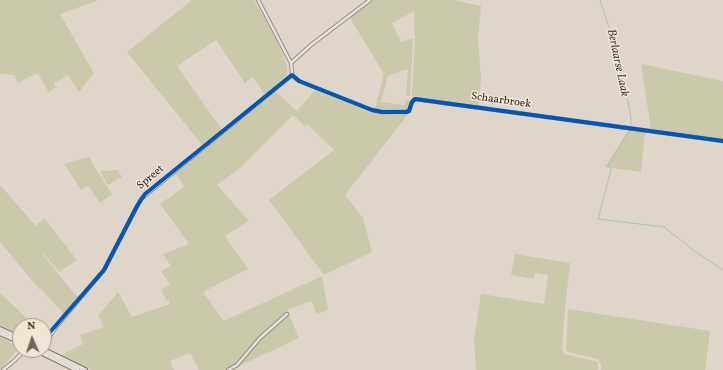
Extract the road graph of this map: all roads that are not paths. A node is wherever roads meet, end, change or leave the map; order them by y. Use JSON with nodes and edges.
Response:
{"nodes":[{"id":1,"x":258,"y":0,"type":"edge"},
{"id":2,"x":370,"y":0,"type":"edge"},
{"id":3,"x":291,"y":63,"type":"junction"},
{"id":4,"x":292,"y":75,"type":"junction"},
{"id":5,"x":723,"y":141,"type":"edge"},
{"id":6,"x":287,"y":314,"type":"dead end"},
{"id":7,"x":0,"y":329,"type":"edge"},
{"id":8,"x":0,"y":333,"type":"edge"},
{"id":9,"x":52,"y":333,"type":"edge"},
{"id":10,"x":12,"y":334,"type":"edge"},
{"id":11,"x":12,"y":338,"type":"edge"},
{"id":12,"x":52,"y":355,"type":"edge"},
{"id":13,"x":52,"y":356,"type":"edge"},
{"id":14,"x":17,"y":358,"type":"edge"},
{"id":15,"x":3,"y":370,"type":"edge"},
{"id":16,"x":77,"y":370,"type":"edge"},
{"id":17,"x":85,"y":370,"type":"edge"},
{"id":18,"x":228,"y":370,"type":"edge"}],
"edges":[{"from":1,"to":3,"type":"street"},
{"from":2,"to":3,"type":"street"},
{"from":3,"to":4,"type":"street"},
{"from":4,"to":5,"type":"street","name":"Schaarbroek"},
{"from":4,"to":9,"type":"street","name":"Spreet"},
{"from":6,"to":18,"type":"street"},
{"from":7,"to":10,"type":"main road"},
{"from":8,"to":11,"type":"main road"},
{"from":12,"to":17,"type":"main road"},
{"from":13,"to":16,"type":"main road"},
{"from":14,"to":15,"type":"street"}]}
